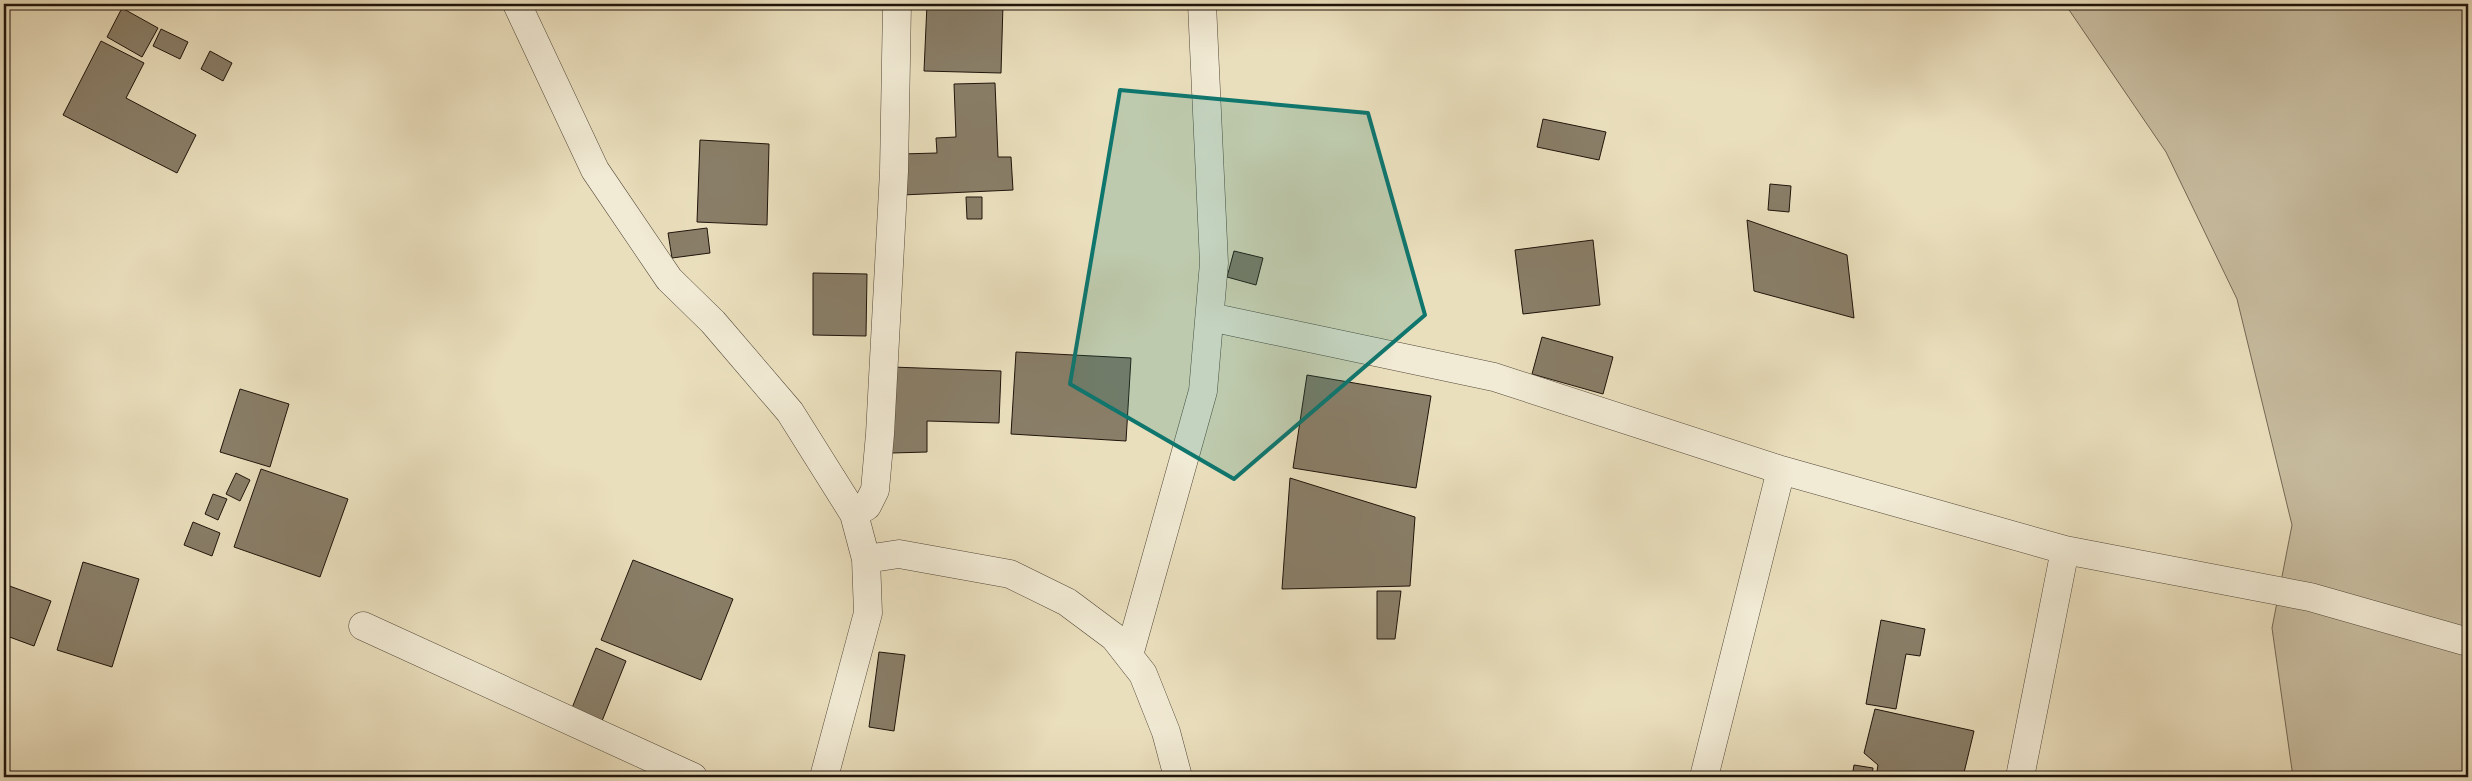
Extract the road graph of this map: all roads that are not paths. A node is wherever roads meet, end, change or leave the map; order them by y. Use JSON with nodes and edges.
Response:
{"nodes":[{"id":1,"x":517,"y":4,"type":"edge"},
{"id":2,"x":897,"y":4,"type":"edge"},
{"id":3,"x":1202,"y":4,"type":"edge"},
{"id":4,"x":1210,"y":317,"type":"junction"},
{"id":5,"x":1781,"y":470,"type":"junction"},
{"id":6,"x":854,"y":514,"type":"junction"},
{"id":7,"x":2065,"y":550,"type":"junction"},
{"id":8,"x":866,"y":559,"type":"junction"},
{"id":9,"x":363,"y":626,"type":"dead end"},
{"id":10,"x":2468,"y":642,"type":"edge"},
{"id":11,"x":1129,"y":656,"type":"junction"},
{"id":12,"x":693,"y":777,"type":"edge"},
{"id":13,"x":824,"y":777,"type":"edge"},
{"id":14,"x":1178,"y":777,"type":"edge"},
{"id":15,"x":1704,"y":777,"type":"edge"},
{"id":16,"x":2020,"y":777,"type":"edge"}],
"edges":[{"from":1,"to":6,"type":"street"},
{"from":2,"to":6,"type":"street"},
{"from":3,"to":4,"type":"street"},
{"from":4,"to":5,"type":"street"},
{"from":4,"to":11,"type":"street"},
{"from":5,"to":7,"type":"street"},
{"from":5,"to":15,"type":"street"},
{"from":6,"to":8,"type":"street"},
{"from":7,"to":10,"type":"street"},
{"from":7,"to":16,"type":"street"},
{"from":8,"to":11,"type":"street"},
{"from":8,"to":13,"type":"street"},
{"from":9,"to":12,"type":"street"},
{"from":11,"to":14,"type":"street"}]}
